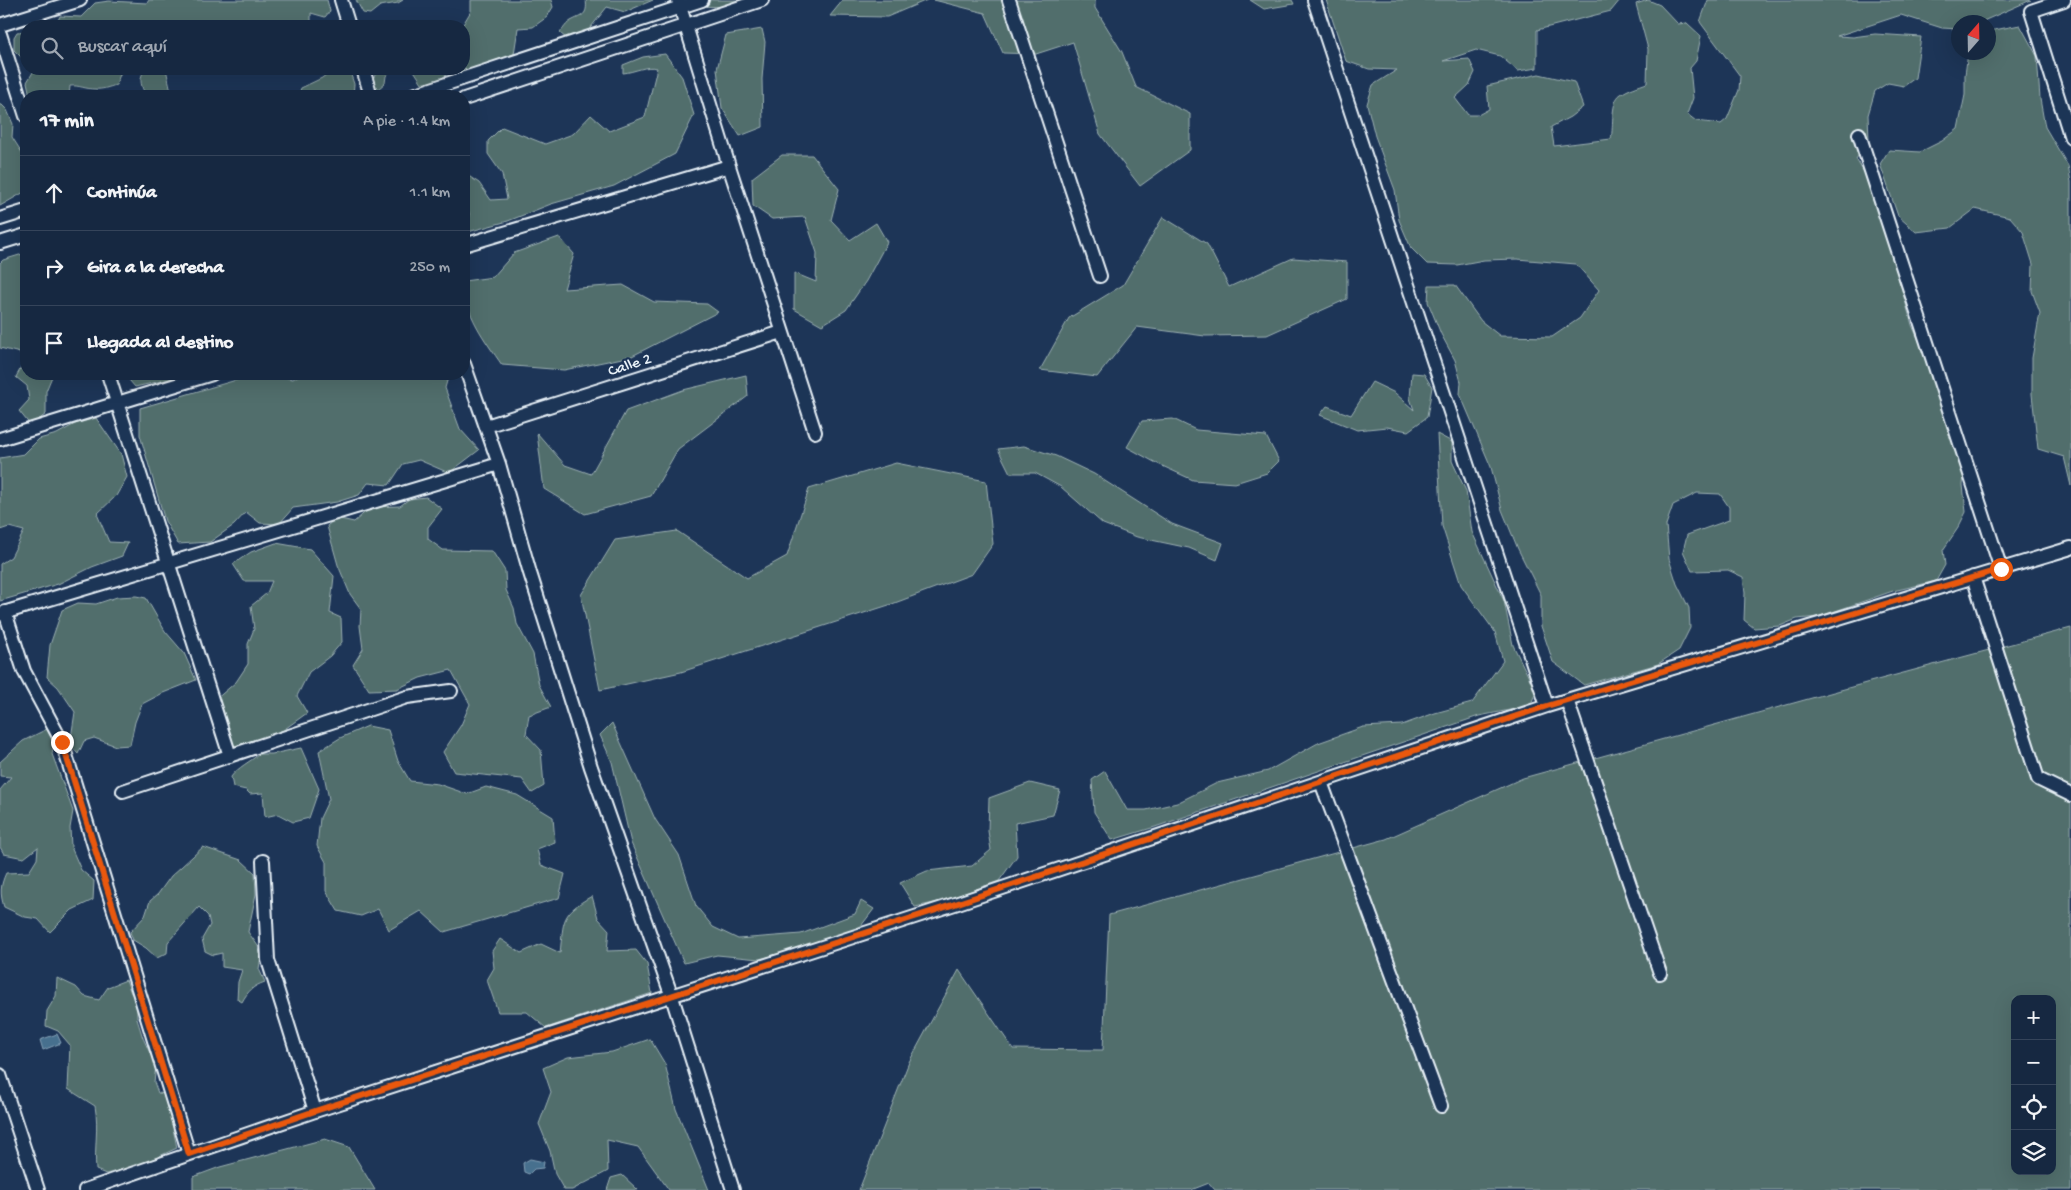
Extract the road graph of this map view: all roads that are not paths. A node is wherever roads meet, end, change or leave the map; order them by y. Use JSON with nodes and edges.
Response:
{"nodes":[{"id":1,"x":80,"y":0,"type":"edge"},
{"id":2,"x":341,"y":0,"type":"edge"},
{"id":3,"x":702,"y":0,"type":"edge"},
{"id":4,"x":762,"y":0,"type":"edge"},
{"id":5,"x":1009,"y":0,"type":"edge"},
{"id":6,"x":1314,"y":0,"type":"edge"},
{"id":7,"x":2064,"y":0,"type":"edge"},
{"id":8,"x":679,"y":4,"type":"edge"},
{"id":9,"x":347,"y":20,"type":"edge"},
{"id":10,"x":0,"y":25,"type":"edge"},
{"id":11,"x":686,"y":25,"type":"junction"},
{"id":12,"x":0,"y":34,"type":"edge"},
{"id":13,"x":365,"y":75,"type":"edge"},
{"id":14,"x":369,"y":90,"type":"edge"},
{"id":15,"x":428,"y":90,"type":"edge"},
{"id":16,"x":20,"y":97,"type":"edge"},
{"id":17,"x":470,"y":97,"type":"edge"},
{"id":18,"x":1859,"y":134,"type":"dead end"},
{"id":19,"x":2071,"y":138,"type":"edge"},
{"id":20,"x":729,"y":166,"type":"junction"},
{"id":21,"x":20,"y":213,"type":"edge"},
{"id":22,"x":0,"y":219,"type":"edge"},
{"id":23,"x":20,"y":237,"type":"edge"},
{"id":24,"x":0,"y":243,"type":"edge"},
{"id":25,"x":470,"y":243,"type":"edge"},
{"id":26,"x":1100,"y":276,"type":"dead end"},
{"id":27,"x":782,"y":332,"type":"junction"},
{"id":28,"x":110,"y":380,"type":"edge"},
{"id":29,"x":192,"y":380,"type":"edge"},
{"id":30,"x":470,"y":380,"type":"edge"},
{"id":31,"x":117,"y":403,"type":"junction"},
{"id":32,"x":486,"y":426,"type":"junction"},
{"id":33,"x":815,"y":432,"type":"dead end"},
{"id":34,"x":0,"y":439,"type":"edge"},
{"id":35,"x":499,"y":464,"type":"junction"},
{"id":36,"x":2071,"y":548,"type":"edge"},
{"id":37,"x":168,"y":563,"type":"junction"},
{"id":38,"x":2001,"y":569,"type":"junction"},
{"id":39,"x":1972,"y":577,"type":"junction"},
{"id":40,"x":3,"y":613,"type":"edge"},
{"id":41,"x":451,"y":691,"type":"dead end"},
{"id":42,"x":1567,"y":700,"type":"junction"},
{"id":43,"x":1547,"y":706,"type":"junction"},
{"id":44,"x":230,"y":756,"type":"junction"},
{"id":45,"x":1321,"y":782,"type":"junction"},
{"id":46,"x":123,"y":792,"type":"dead end"},
{"id":47,"x":2071,"y":795,"type":"edge"},
{"id":48,"x":263,"y":861,"type":"dead end"},
{"id":49,"x":1660,"y":973,"type":"dead end"},
{"id":50,"x":672,"y":997,"type":"junction"},
{"id":51,"x":0,"y":1075,"type":"edge"},
{"id":52,"x":1441,"y":1106,"type":"dead end"},
{"id":53,"x":315,"y":1111,"type":"junction"},
{"id":54,"x":189,"y":1154,"type":"junction"},
{"id":55,"x":38,"y":1190,"type":"edge"},
{"id":56,"x":84,"y":1190,"type":"edge"},
{"id":57,"x":733,"y":1190,"type":"edge"}],
"edges":[{"from":1,"to":10,"type":"street"},
{"from":2,"to":9,"type":"street"},
{"from":3,"to":8,"type":"street"},
{"from":4,"to":11,"type":"street"},
{"from":5,"to":26,"type":"street"},
{"from":6,"to":43,"type":"street"},
{"from":7,"to":19,"type":"street"},
{"from":8,"to":11,"type":"street"},
{"from":8,"to":15,"type":"street"},
{"from":11,"to":17,"type":"street"},
{"from":11,"to":20,"type":"street"},
{"from":12,"to":16,"type":"street"},
{"from":13,"to":14,"type":"street"},
{"from":18,"to":38,"type":"street"},
{"from":20,"to":25,"type":"street"},
{"from":20,"to":27,"type":"street"},
{"from":21,"to":22,"type":"street"},
{"from":23,"to":24,"type":"street"},
{"from":27,"to":32,"type":"street","name":"Calle 2"},
{"from":27,"to":33,"type":"street"},
{"from":28,"to":31,"type":"street"},
{"from":29,"to":31,"type":"street"},
{"from":30,"to":32,"type":"street"},
{"from":31,"to":34,"type":"street"},
{"from":31,"to":37,"type":"street"},
{"from":32,"to":35,"type":"street"},
{"from":35,"to":37,"type":"street"},
{"from":35,"to":50,"type":"street"},
{"from":36,"to":38,"type":"street"},
{"from":37,"to":40,"type":"street"},
{"from":37,"to":44,"type":"street"},
{"from":38,"to":39,"type":"street"},
{"from":39,"to":42,"type":"street"},
{"from":39,"to":47,"type":"street"},
{"from":40,"to":54,"type":"street"},
{"from":41,"to":44,"type":"street"},
{"from":42,"to":43,"type":"street"},
{"from":42,"to":49,"type":"street"},
{"from":43,"to":45,"type":"street"},
{"from":44,"to":46,"type":"street"},
{"from":45,"to":50,"type":"street"},
{"from":45,"to":52,"type":"street"},
{"from":48,"to":53,"type":"street"},
{"from":50,"to":53,"type":"street"},
{"from":50,"to":57,"type":"street"},
{"from":51,"to":55,"type":"street"},
{"from":53,"to":54,"type":"street"},
{"from":54,"to":56,"type":"street"}]}
